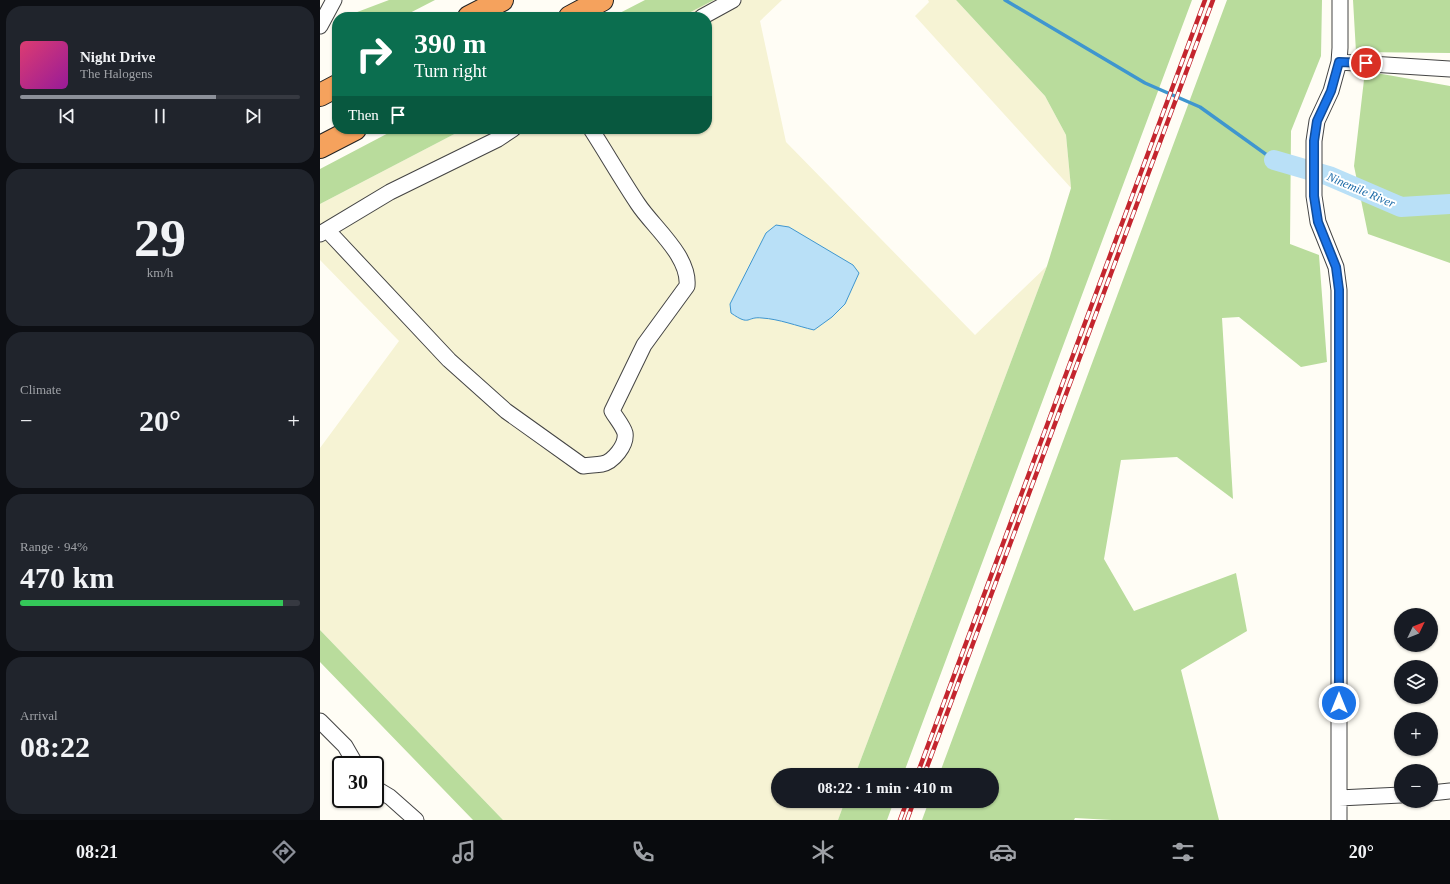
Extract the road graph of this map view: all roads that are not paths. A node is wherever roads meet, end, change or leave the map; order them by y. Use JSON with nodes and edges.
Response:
{"nodes":[{"id":1,"x":334,"y":0,"type":"edge"},
{"id":2,"x":502,"y":0,"type":"edge"},
{"id":3,"x":602,"y":0,"type":"edge"},
{"id":4,"x":732,"y":0,"type":"edge"},
{"id":5,"x":1340,"y":0,"type":"edge"},
{"id":6,"x":479,"y":12,"type":"edge"},
{"id":7,"x":579,"y":12,"type":"edge"},
{"id":8,"x":711,"y":12,"type":"edge"},
{"id":9,"x":320,"y":26,"type":"edge"},
{"id":10,"x":1339,"y":62,"type":"junction"},
{"id":11,"x":1450,"y":69,"type":"edge"},
{"id":12,"x":332,"y":89,"type":"edge"},
{"id":13,"x":320,"y":95,"type":"edge"},
{"id":14,"x":345,"y":134,"type":"edge"},
{"id":15,"x":506,"y":134,"type":"edge"},
{"id":16,"x":594,"y":134,"type":"edge"},
{"id":17,"x":320,"y":147,"type":"edge"},
{"id":18,"x":323,"y":232,"type":"edge"},
{"id":19,"x":320,"y":721,"type":"edge"},
{"id":20,"x":351,"y":756,"type":"edge"},
{"id":21,"x":1450,"y":791,"type":"edge"},
{"id":22,"x":1438,"y":792,"type":"edge"},
{"id":23,"x":384,"y":793,"type":"edge"},
{"id":24,"x":1394,"y":794,"type":"edge"},
{"id":25,"x":1339,"y":798,"type":"junction"},
{"id":26,"x":416,"y":820,"type":"edge"},
{"id":27,"x":1339,"y":820,"type":"edge"}],
"edges":[{"from":1,"to":9,"type":"street"},
{"from":2,"to":6,"type":"highway"},
{"from":3,"to":7,"type":"highway"},
{"from":4,"to":8,"type":"street"},
{"from":5,"to":10,"type":"street"},
{"from":10,"to":11,"type":"street"},
{"from":10,"to":25,"type":"street"},
{"from":12,"to":13,"type":"highway"},
{"from":14,"to":17,"type":"highway"},
{"from":15,"to":18,"type":"street"},
{"from":16,"to":18,"type":"street"},
{"from":19,"to":20,"type":"street"},
{"from":21,"to":22,"type":"street"},
{"from":23,"to":26,"type":"street"},
{"from":24,"to":25,"type":"street"},
{"from":25,"to":27,"type":"street"}]}
